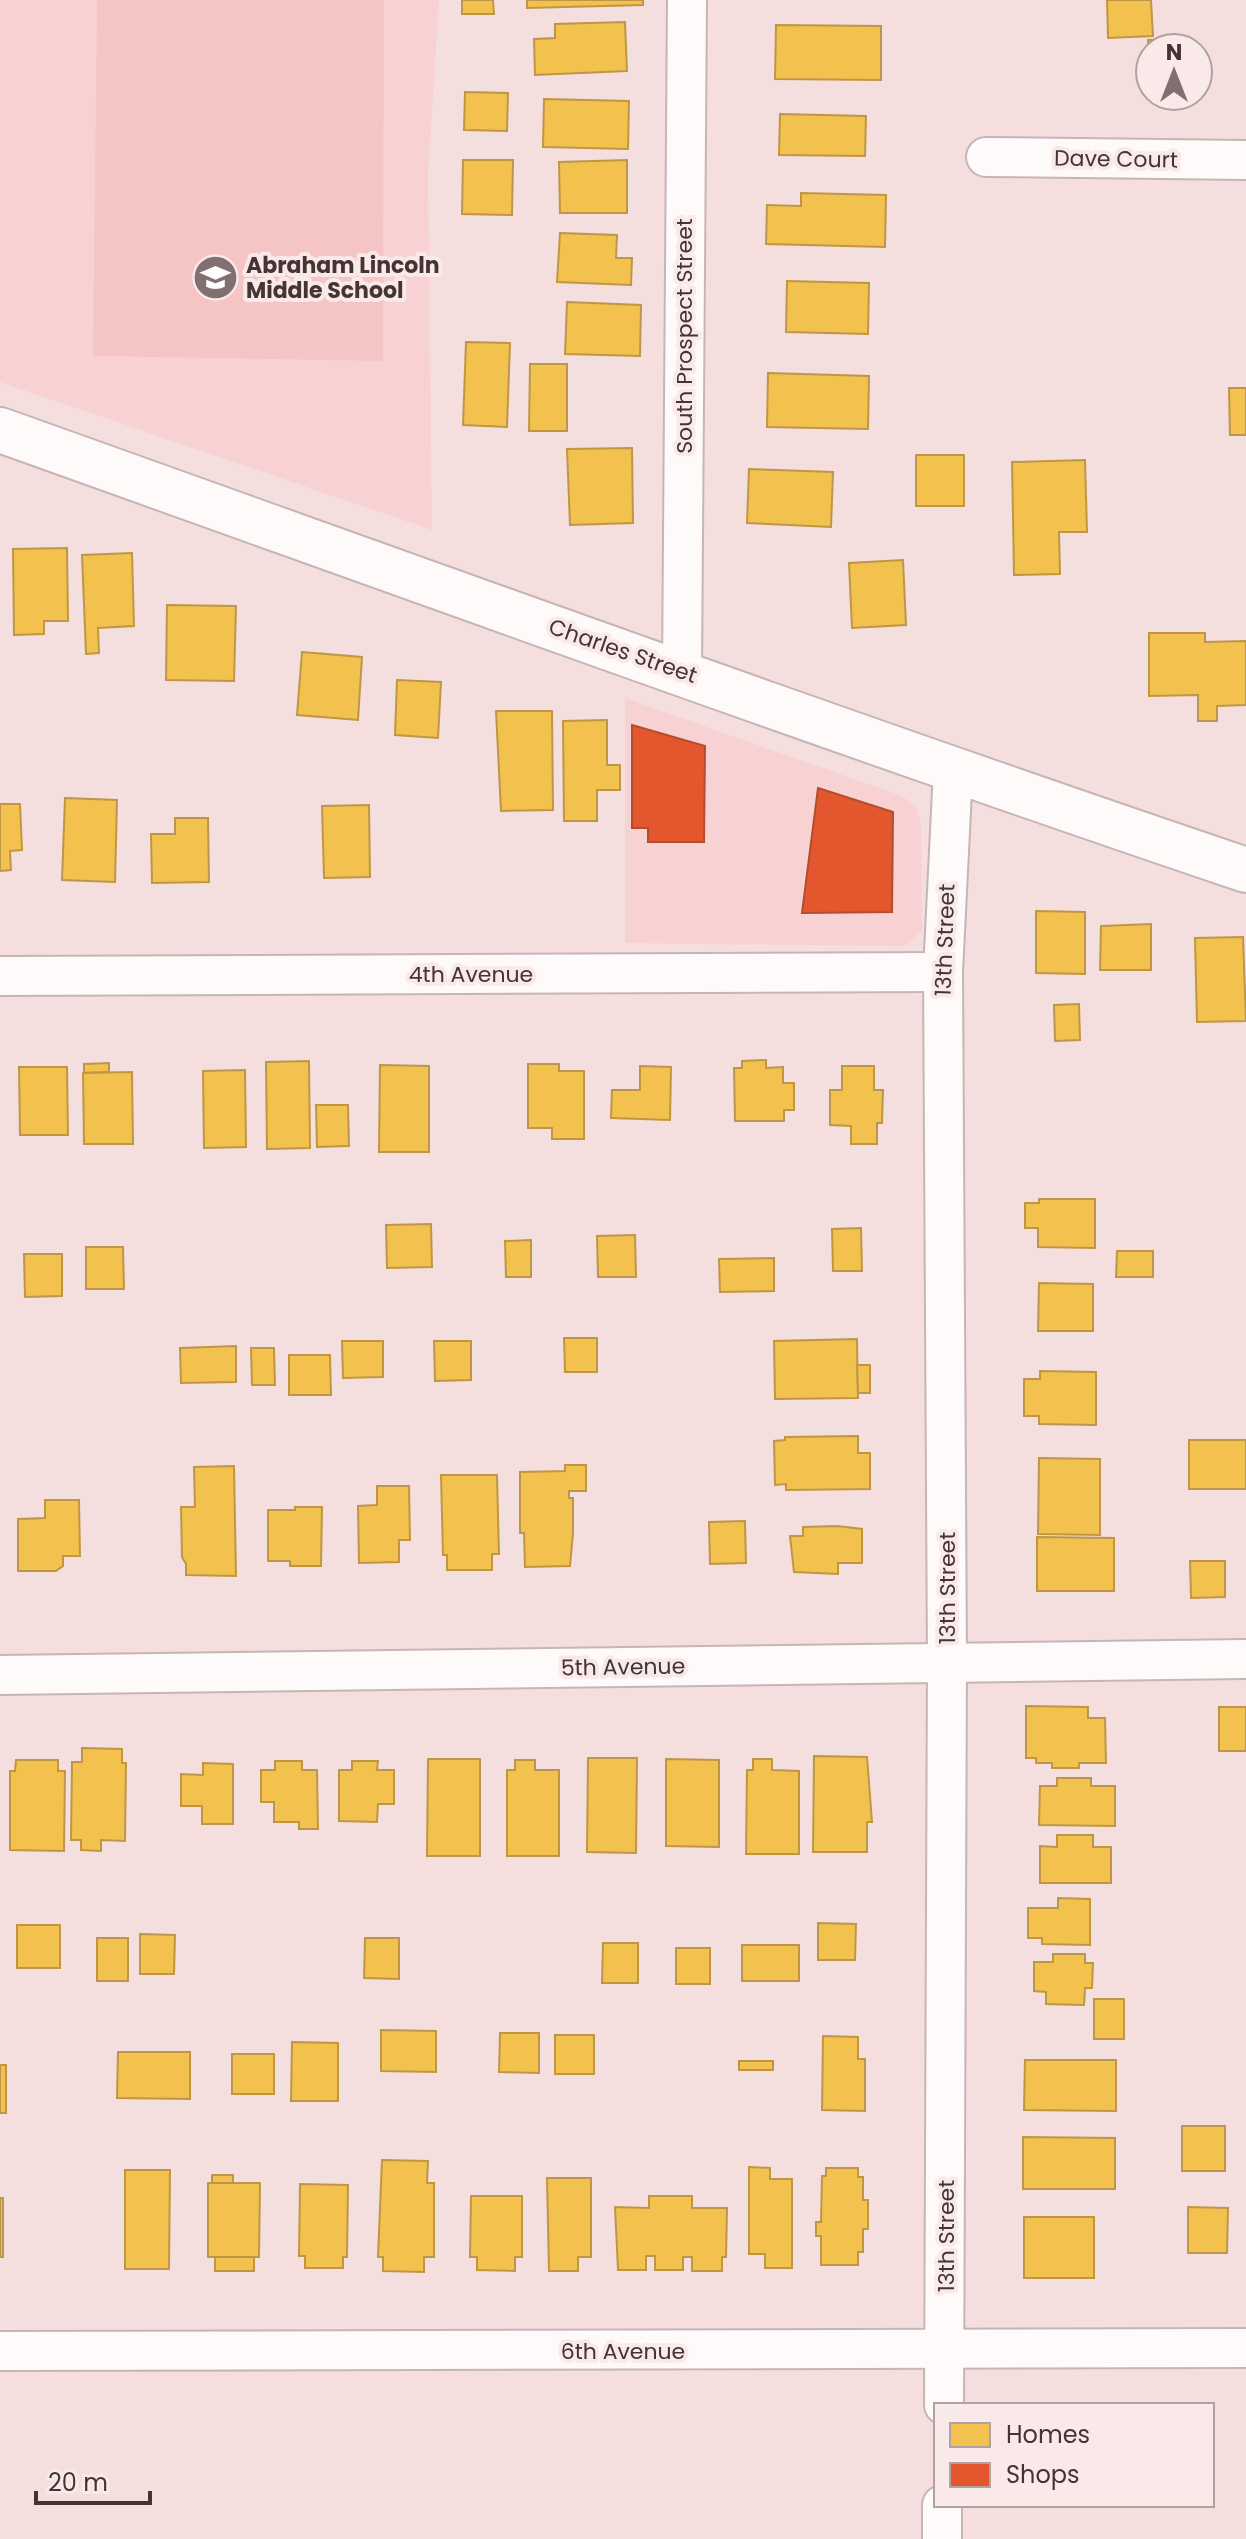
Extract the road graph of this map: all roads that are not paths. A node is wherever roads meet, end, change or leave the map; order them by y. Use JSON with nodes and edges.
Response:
{"nodes":[{"id":1,"x":687,"y":0,"type":"edge"},
{"id":2,"x":986,"y":157,"type":"dead end"},
{"id":3,"x":1246,"y":160,"type":"edge"},
{"id":4,"x":0,"y":430,"type":"edge"},
{"id":5,"x":682,"y":671,"type":"junction"},
{"id":6,"x":953,"y":771,"type":"junction"},
{"id":7,"x":1246,"y":870,"type":"edge"},
{"id":8,"x":943,"y":972,"type":"junction"},
{"id":9,"x":0,"y":976,"type":"edge"},
{"id":10,"x":1246,"y":1659,"type":"edge"},
{"id":11,"x":947,"y":1662,"type":"junction"},
{"id":12,"x":0,"y":1675,"type":"edge"},
{"id":13,"x":1246,"y":2348,"type":"edge"},
{"id":14,"x":0,"y":2351,"type":"edge"},
{"id":15,"x":945,"y":2351,"type":"junction"},
{"id":16,"x":944,"y":2403,"type":"edge"},
{"id":17,"x":942,"y":2507,"type":"edge"},
{"id":18,"x":942,"y":2539,"type":"edge"}],
"edges":[{"from":1,"to":5,"type":"street","name":"South Prospect Street"},
{"from":2,"to":3,"type":"street","name":"Dave Court"},
{"from":4,"to":5,"type":"main road","name":"Charles Street"},
{"from":5,"to":6,"type":"main road","name":"Charles Street"},
{"from":6,"to":7,"type":"main road","name":"Charles Street"},
{"from":6,"to":8,"type":"street","name":"13th Street"},
{"from":8,"to":9,"type":"street","name":"4th Avenue"},
{"from":8,"to":11,"type":"street","name":"13th Street"},
{"from":10,"to":11,"type":"street","name":"5th Avenue"},
{"from":11,"to":12,"type":"street","name":"5th Avenue"},
{"from":11,"to":15,"type":"street","name":"13th Street"},
{"from":13,"to":15,"type":"street","name":"6th Avenue"},
{"from":14,"to":15,"type":"street","name":"6th Avenue"},
{"from":15,"to":16,"type":"street","name":"13th Street"},
{"from":17,"to":18,"type":"street"}]}
